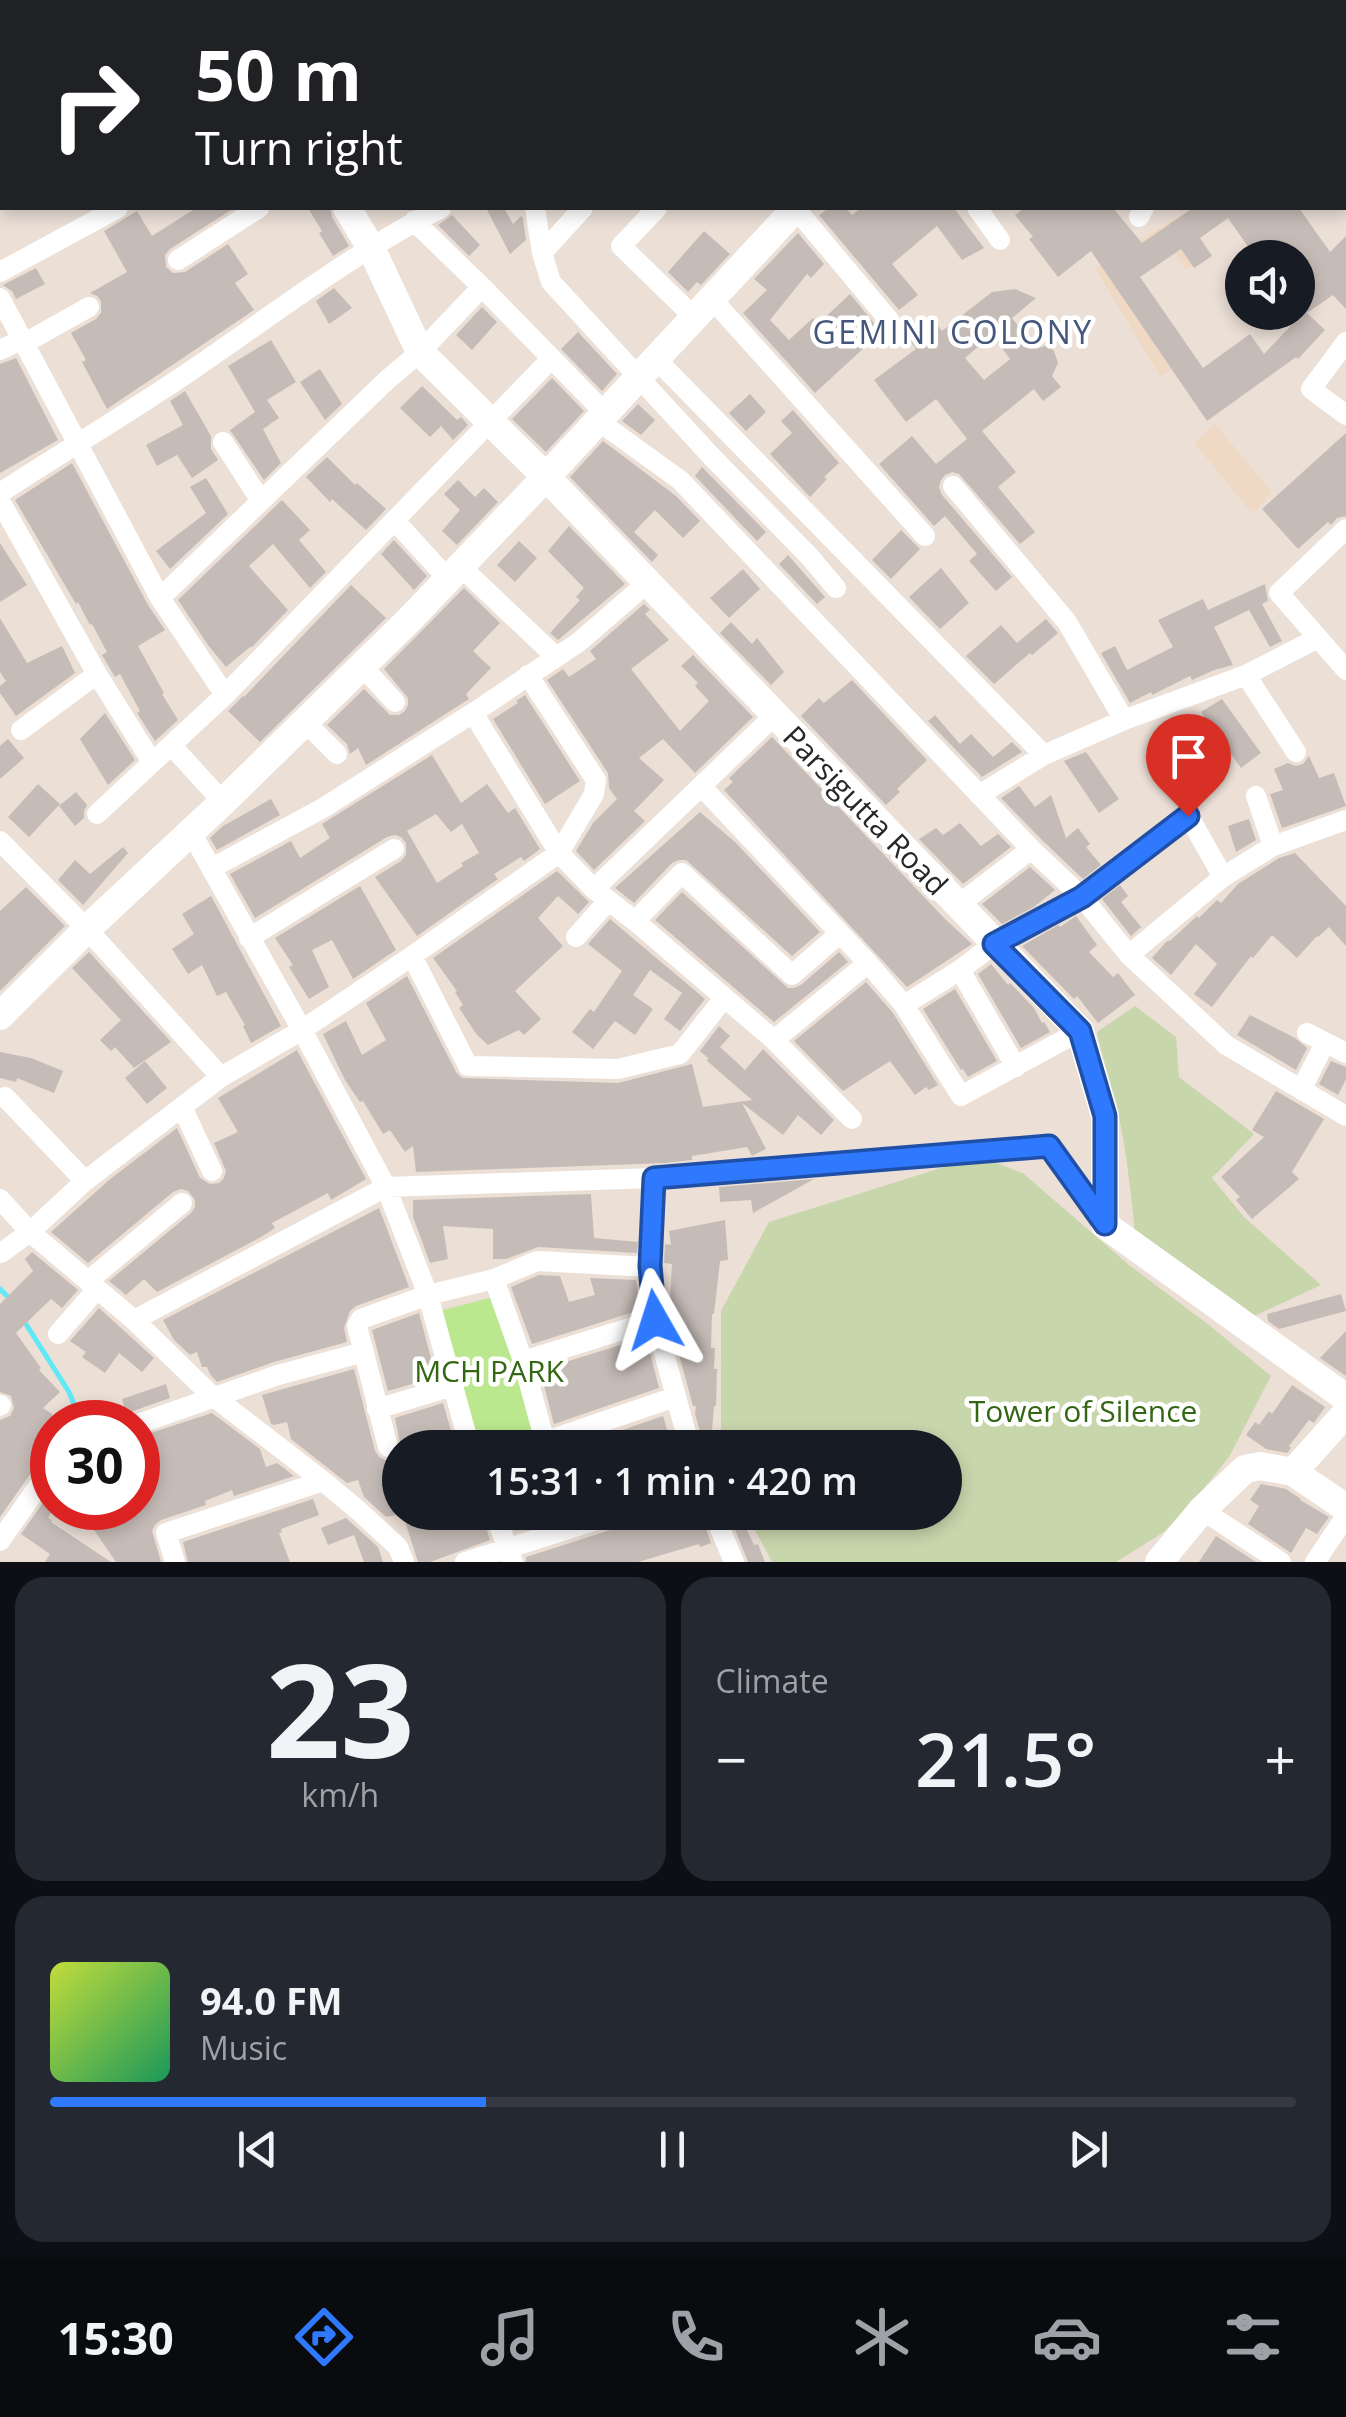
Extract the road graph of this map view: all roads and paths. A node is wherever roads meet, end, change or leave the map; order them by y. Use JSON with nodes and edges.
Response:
{"nodes":[{"id":1,"x":114,"y":210,"type":"edge"},
{"id":2,"x":255,"y":210,"type":"edge"},
{"id":3,"x":348,"y":210,"type":"edge"},
{"id":4,"x":437,"y":210,"type":"edge"},
{"id":5,"x":535,"y":210,"type":"edge"},
{"id":6,"x":581,"y":210,"type":"edge"},
{"id":7,"x":655,"y":210,"type":"edge"},
{"id":8,"x":793,"y":210,"type":"edge"},
{"id":9,"x":797,"y":210,"type":"edge"},
{"id":10,"x":978,"y":210,"type":"edge"},
{"id":11,"x":414,"y":222,"type":"junction"},
{"id":12,"x":1000,"y":240,"type":"dead end"},
{"id":13,"x":371,"y":248,"type":"junction"},
{"id":14,"x":542,"y":253,"type":"junction"},
{"id":15,"x":178,"y":260,"type":"dead end"},
{"id":16,"x":0,"y":272,"type":"edge"},
{"id":17,"x":482,"y":287,"type":"junction"},
{"id":18,"x":0,"y":298,"type":"edge"},
{"id":19,"x":89,"y":307,"type":"dead end"},
{"id":20,"x":703,"y":308,"type":"junction"},
{"id":21,"x":889,"y":320,"type":"dead end"},
{"id":22,"x":22,"y":342,"type":"junction"},
{"id":23,"x":1346,"y":342,"type":"edge"},
{"id":24,"x":0,"y":350,"type":"edge"},
{"id":25,"x":420,"y":352,"type":"junction"},
{"id":26,"x":551,"y":359,"type":"junction"},
{"id":27,"x":646,"y":367,"type":"junction"},
{"id":28,"x":1346,"y":415,"type":"edge"},
{"id":29,"x":600,"y":416,"type":"junction"},
{"id":30,"x":490,"y":423,"type":"junction"},
{"id":31,"x":77,"y":442,"type":"junction"},
{"id":32,"x":223,"y":442,"type":"dead end"},
{"id":33,"x":546,"y":477,"type":"junction"},
{"id":34,"x":953,"y":486,"type":"dead end"},
{"id":35,"x":0,"y":493,"type":"edge"},
{"id":36,"x":261,"y":500,"type":"junction"},
{"id":37,"x":0,"y":501,"type":"edge"},
{"id":38,"x":395,"y":521,"type":"junction"},
{"id":39,"x":1346,"y":529,"type":"edge"},
{"id":40,"x":925,"y":536,"type":"dead end"},
{"id":41,"x":454,"y":573,"type":"junction"},
{"id":42,"x":647,"y":583,"type":"junction"},
{"id":43,"x":836,"y":588,"type":"dead end"},
{"id":44,"x":160,"y":598,"type":"junction"},
{"id":45,"x":1318,"y":638,"type":"junction"},
{"id":46,"x":556,"y":657,"type":"junction"},
{"id":47,"x":362,"y":666,"type":"junction"},
{"id":48,"x":1346,"y":670,"type":"edge"},
{"id":49,"x":97,"y":674,"type":"junction"},
{"id":50,"x":528,"y":675,"type":"junction"},
{"id":51,"x":1246,"y":675,"type":"junction"},
{"id":52,"x":224,"y":695,"type":"junction"},
{"id":53,"x":395,"y":702,"type":"dead end"},
{"id":54,"x":472,"y":713,"type":"junction"},
{"id":55,"x":775,"y":715,"type":"junction"},
{"id":56,"x":1124,"y":720,"type":"junction"},
{"id":57,"x":305,"y":722,"type":"junction"},
{"id":58,"x":21,"y":730,"type":"dead end"},
{"id":59,"x":171,"y":745,"type":"junction"},
{"id":60,"x":1296,"y":752,"type":"dead end"},
{"id":61,"x":337,"y":754,"type":"dead end"},
{"id":62,"x":1044,"y":756,"type":"junction"},
{"id":63,"x":152,"y":762,"type":"junction"},
{"id":64,"x":701,"y":786,"type":"junction"},
{"id":65,"x":979,"y":795,"type":"junction"},
{"id":66,"x":1256,"y":796,"type":"dead end"},
{"id":67,"x":223,"y":802,"type":"junction"},
{"id":68,"x":97,"y":814,"type":"dead end"},
{"id":69,"x":1346,"y":820,"type":"edge"},
{"id":70,"x":191,"y":832,"type":"junction"},
{"id":71,"x":0,"y":841,"type":"edge"},
{"id":72,"x":1273,"y":846,"type":"junction"},
{"id":73,"x":1031,"y":849,"type":"junction"},
{"id":74,"x":394,"y":850,"type":"dead end"},
{"id":75,"x":559,"y":853,"type":"junction"},
{"id":76,"x":212,"y":868,"type":"junction"},
{"id":77,"x":1224,"y":877,"type":"junction"},
{"id":78,"x":601,"y":895,"type":"junction"},
{"id":79,"x":1082,"y":897,"type":"junction"},
{"id":80,"x":957,"y":906,"type":"junction"},
{"id":81,"x":635,"y":921,"type":"junction"},
{"id":82,"x":87,"y":929,"type":"junction"},
{"id":83,"x":838,"y":934,"type":"junction"},
{"id":84,"x":576,"y":937,"type":"dead end"},
{"id":85,"x":249,"y":938,"type":"junction"},
{"id":86,"x":994,"y":944,"type":"junction"},
{"id":87,"x":1129,"y":955,"type":"junction"},
{"id":88,"x":412,"y":956,"type":"junction"},
{"id":89,"x":868,"y":963,"type":"junction"},
{"id":90,"x":960,"y":970,"type":"junction"},
{"id":91,"x":724,"y":998,"type":"junction"},
{"id":92,"x":904,"y":1004,"type":"junction"},
{"id":93,"x":0,"y":1016,"type":"edge"},
{"id":94,"x":302,"y":1030,"type":"junction"},
{"id":95,"x":1080,"y":1031,"type":"junction"},
{"id":96,"x":774,"y":1040,"type":"junction"},
{"id":97,"x":1346,"y":1053,"type":"edge"},
{"id":98,"x":1016,"y":1067,"type":"junction"},
{"id":99,"x":220,"y":1077,"type":"junction"},
{"id":100,"x":1302,"y":1090,"type":"junction"},
{"id":101,"x":5,"y":1098,"type":"dead end"},
{"id":102,"x":182,"y":1107,"type":"junction"},
{"id":103,"x":1346,"y":1116,"type":"edge"},
{"id":104,"x":852,"y":1119,"type":"dead end"},
{"id":105,"x":212,"y":1171,"type":"dead end"},
{"id":106,"x":654,"y":1178,"type":"junction"},
{"id":107,"x":85,"y":1181,"type":"junction"},
{"id":108,"x":386,"y":1186,"type":"junction"},
{"id":109,"x":0,"y":1199,"type":"edge"},
{"id":110,"x":182,"y":1203,"type":"dead end"},
{"id":111,"x":1105,"y":1224,"type":"junction"},
{"id":112,"x":30,"y":1232,"type":"junction"},
{"id":113,"x":2,"y":1253,"type":"edge"},
{"id":114,"x":650,"y":1266,"type":"junction"},
{"id":115,"x":494,"y":1279,"type":"junction"},
{"id":116,"x":93,"y":1285,"type":"junction"},
{"id":117,"x":428,"y":1295,"type":"junction"},
{"id":118,"x":134,"y":1320,"type":"junction"},
{"id":119,"x":655,"y":1320,"type":"junction"},
{"id":120,"x":58,"y":1334,"type":"dead end"},
{"id":121,"x":364,"y":1352,"type":"junction"},
{"id":122,"x":523,"y":1362,"type":"junction"},
{"id":123,"x":454,"y":1386,"type":"junction"},
{"id":124,"x":214,"y":1396,"type":"junction"},
{"id":125,"x":675,"y":1397,"type":"junction"},
{"id":126,"x":1346,"y":1398,"type":"edge"},
{"id":127,"x":378,"y":1409,"type":"junction"},
{"id":128,"x":1346,"y":1413,"type":"edge"},
{"id":129,"x":160,"y":1416,"type":"edge"},
{"id":130,"x":384,"y":1430,"type":"edge"},
{"id":131,"x":465,"y":1430,"type":"edge"},
{"id":132,"x":533,"y":1430,"type":"edge"},
{"id":133,"x":579,"y":1430,"type":"edge"},
{"id":134,"x":685,"y":1430,"type":"edge"},
{"id":135,"x":1293,"y":1472,"type":"junction"},
{"id":136,"x":324,"y":1481,"type":"junction"},
{"id":137,"x":30,"y":1498,"type":"edge"},
{"id":138,"x":1346,"y":1508,"type":"edge"},
{"id":139,"x":1202,"y":1510,"type":"junction"},
{"id":140,"x":1346,"y":1516,"type":"edge"},
{"id":141,"x":501,"y":1530,"type":"edge"},
{"id":142,"x":575,"y":1530,"type":"edge"},
{"id":143,"x":721,"y":1530,"type":"edge"},
{"id":144,"x":0,"y":1540,"type":"edge"},
{"id":145,"x":510,"y":1555,"type":"edge"},
{"id":146,"x":175,"y":1562,"type":"edge"},
{"id":147,"x":404,"y":1562,"type":"edge"},
{"id":148,"x":465,"y":1562,"type":"edge"},
{"id":149,"x":734,"y":1562,"type":"edge"},
{"id":150,"x":1160,"y":1562,"type":"edge"},
{"id":151,"x":1280,"y":1562,"type":"edge"},
{"id":152,"x":1315,"y":1562,"type":"edge"}],
"edges":[{"from":1,"to":16,"type":"street"},
{"from":2,"to":15,"type":"street"},
{"from":3,"to":13,"type":"street","name":"Parsigutta Road"},
{"from":4,"to":11,"type":"street"},
{"from":5,"to":14,"type":"street"},
{"from":6,"to":14,"type":"street"},
{"from":7,"to":20,"type":"street"},
{"from":8,"to":20,"type":"street"},
{"from":9,"to":21,"type":"street"},
{"from":10,"to":12,"type":"street"},
{"from":11,"to":13,"type":"street"},
{"from":11,"to":17,"type":"street"},
{"from":13,"to":25,"type":"street","name":"Parsigutta Road"},
{"from":13,"to":31,"type":"street"},
{"from":14,"to":27,"type":"street"},
{"from":17,"to":25,"type":"street"},
{"from":17,"to":26,"type":"street"},
{"from":18,"to":22,"type":"street"},
{"from":19,"to":22,"type":"street"},
{"from":20,"to":27,"type":"street"},
{"from":20,"to":40,"type":"street"},
{"from":22,"to":24,"type":"street"},
{"from":22,"to":31,"type":"street"},
{"from":23,"to":28,"type":"street"},
{"from":25,"to":30,"type":"street","name":"Parsigutta Road"},
{"from":25,"to":36,"type":"street"},
{"from":26,"to":29,"type":"street"},
{"from":26,"to":30,"type":"street"},
{"from":27,"to":29,"type":"street"},
{"from":27,"to":43,"type":"street"},
{"from":27,"to":62,"type":"street"},
{"from":29,"to":33,"type":"street"},
{"from":29,"to":65,"type":"street"},
{"from":30,"to":33,"type":"street","name":"Parsigutta Road"},
{"from":30,"to":38,"type":"street"},
{"from":31,"to":35,"type":"street"},
{"from":31,"to":44,"type":"street"},
{"from":32,"to":36,"type":"street"},
{"from":33,"to":41,"type":"street"},
{"from":33,"to":42,"type":"street","name":"Parsigutta Road"},
{"from":34,"to":56,"type":"street"},
{"from":36,"to":44,"type":"street"},
{"from":37,"to":49,"type":"street"},
{"from":38,"to":41,"type":"street"},
{"from":38,"to":52,"type":"street"},
{"from":39,"to":45,"type":"street"},
{"from":41,"to":46,"type":"street"},
{"from":41,"to":47,"type":"street"},
{"from":42,"to":46,"type":"street"},
{"from":42,"to":55,"type":"street","name":"Parsigutta Road"},
{"from":44,"to":52,"type":"street"},
{"from":45,"to":48,"type":"street"},
{"from":45,"to":51,"type":"street"},
{"from":46,"to":50,"type":"street"},
{"from":47,"to":53,"type":"street"},
{"from":47,"to":57,"type":"street"},
{"from":49,"to":58,"type":"street"},
{"from":49,"to":63,"type":"street"},
{"from":50,"to":54,"type":"street"},
{"from":50,"to":75,"type":"street"},
{"from":51,"to":56,"type":"street"},
{"from":51,"to":60,"type":"street"},
{"from":52,"to":59,"type":"street"},
{"from":54,"to":75,"type":"street"},
{"from":54,"to":76,"type":"street"},
{"from":55,"to":64,"type":"street"},
{"from":55,"to":80,"type":"street","name":"Parsigutta Road"},
{"from":56,"to":62,"type":"street"},
{"from":57,"to":61,"type":"street"},
{"from":57,"to":67,"type":"street"},
{"from":59,"to":63,"type":"street"},
{"from":59,"to":67,"type":"street"},
{"from":62,"to":65,"type":"street"},
{"from":63,"to":68,"type":"street"},
{"from":64,"to":78,"type":"street"},
{"from":64,"to":83,"type":"street"},
{"from":65,"to":73,"type":"street"},
{"from":66,"to":72,"type":"street"},
{"from":67,"to":70,"type":"street"},
{"from":69,"to":72,"type":"street"},
{"from":70,"to":76,"type":"street"},
{"from":70,"to":82,"type":"street"},
{"from":71,"to":82,"type":"street"},
{"from":72,"to":77,"type":"street"},
{"from":73,"to":79,"type":"street"},
{"from":73,"to":80,"type":"street"},
{"from":74,"to":85,"type":"street"},
{"from":75,"to":78,"type":"street"},
{"from":75,"to":88,"type":"street"},
{"from":76,"to":85,"type":"street"},
{"from":77,"to":79,"type":"street"},
{"from":77,"to":87,"type":"street"},
{"from":78,"to":81,"type":"street"},
{"from":78,"to":84,"type":"street"},
{"from":79,"to":86,"type":"street"},
{"from":79,"to":87,"type":"street"},
{"from":80,"to":86,"type":"street","name":"Parsigutta Road"},
{"from":81,"to":83,"type":"street"},
{"from":81,"to":91,"type":"street"},
{"from":82,"to":93,"type":"street"},
{"from":82,"to":99,"type":"street"},
{"from":83,"to":89,"type":"street"},
{"from":85,"to":94,"type":"street"},
{"from":86,"to":90,"type":"street"},
{"from":86,"to":95,"type":"street","name":"Parsigutta Road"},
{"from":87,"to":100,"type":"street"},
{"from":88,"to":91,"type":"street"},
{"from":88,"to":94,"type":"street"},
{"from":89,"to":92,"type":"street"},
{"from":89,"to":96,"type":"street"},
{"from":90,"to":92,"type":"street"},
{"from":90,"to":98,"type":"street"},
{"from":91,"to":96,"type":"street"},
{"from":92,"to":98,"type":"street"},
{"from":94,"to":99,"type":"street"},
{"from":94,"to":108,"type":"street"},
{"from":95,"to":98,"type":"street"},
{"from":95,"to":111,"type":"street","name":"Parsigutta Road"},
{"from":96,"to":104,"type":"street"},
{"from":97,"to":100,"type":"street"},
{"from":99,"to":102,"type":"street"},
{"from":100,"to":103,"type":"street"},
{"from":101,"to":107,"type":"street"},
{"from":102,"to":105,"type":"street"},
{"from":102,"to":107,"type":"street"},
{"from":106,"to":108,"type":"street"},
{"from":106,"to":111,"type":"street"},
{"from":106,"to":114,"type":"street"},
{"from":107,"to":112,"type":"street"},
{"from":108,"to":117,"type":"street"},
{"from":108,"to":118,"type":"street"},
{"from":109,"to":112,"type":"street"},
{"from":110,"to":116,"type":"street"},
{"from":111,"to":126,"type":"street"},
{"from":112,"to":113,"type":"street"},
{"from":112,"to":116,"type":"street"},
{"from":114,"to":115,"type":"street"},
{"from":114,"to":119,"type":"street"},
{"from":115,"to":117,"type":"street"},
{"from":115,"to":122,"type":"street"},
{"from":116,"to":118,"type":"street"},
{"from":116,"to":120,"type":"street"},
{"from":117,"to":121,"type":"street"},
{"from":117,"to":123,"type":"street"},
{"from":118,"to":124,"type":"street"},
{"from":119,"to":122,"type":"street"},
{"from":119,"to":125,"type":"street"},
{"from":121,"to":124,"type":"street"},
{"from":121,"to":127,"type":"street"},
{"from":122,"to":132,"type":"street"},
{"from":123,"to":127,"type":"street"},
{"from":123,"to":131,"type":"street"},
{"from":124,"to":129,"type":"street"},
{"from":124,"to":136,"type":"street"},
{"from":125,"to":133,"type":"street"},
{"from":125,"to":134,"type":"street"},
{"from":127,"to":130,"type":"street"},
{"from":128,"to":135,"type":"street"},
{"from":135,"to":138,"type":"street"},
{"from":135,"to":139,"type":"street"},
{"from":136,"to":146,"type":"street"},
{"from":136,"to":147,"type":"street"},
{"from":137,"to":144,"type":"street"},
{"from":139,"to":150,"type":"street"},
{"from":139,"to":151,"type":"street"},
{"from":140,"to":152,"type":"street"},
{"from":141,"to":145,"type":"street"},
{"from":142,"to":145,"type":"street"},
{"from":143,"to":149,"type":"street"},
{"from":145,"to":148,"type":"street"}]}
